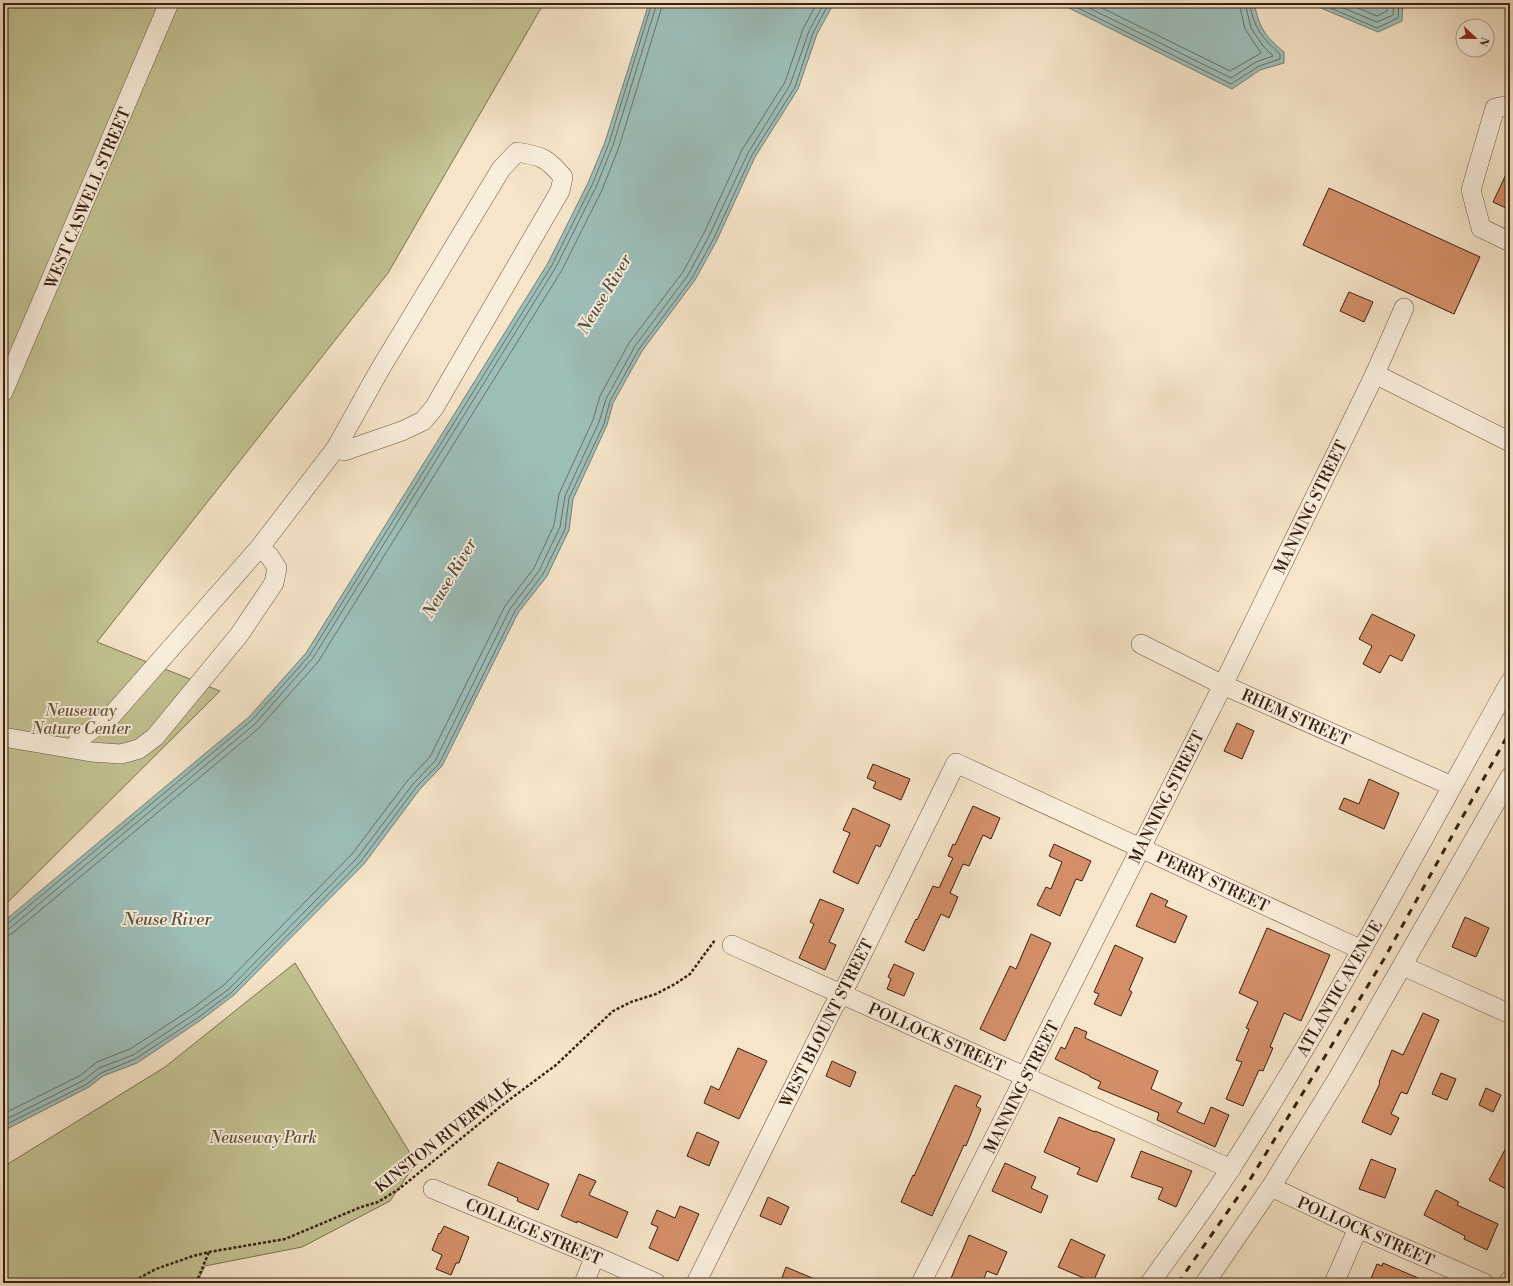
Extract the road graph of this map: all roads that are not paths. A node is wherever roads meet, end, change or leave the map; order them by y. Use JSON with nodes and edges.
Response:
{"nodes":[{"id":1,"x":169,"y":3,"type":"edge"},
{"id":2,"x":1510,"y":104,"type":"edge"},
{"id":3,"x":1510,"y":242,"type":"edge"},
{"id":4,"x":1404,"y":308,"type":"dead end"},
{"id":5,"x":1376,"y":374,"type":"junction"},
{"id":6,"x":3,"y":392,"type":"edge"},
{"id":7,"x":1510,"y":442,"type":"edge"},
{"id":8,"x":336,"y":448,"type":"junction"},
{"id":9,"x":260,"y":547,"type":"junction"},
{"id":10,"x":1141,"y":644,"type":"dead end"},
{"id":11,"x":1510,"y":682,"type":"edge"},
{"id":12,"x":1223,"y":685,"type":"junction"},
{"id":13,"x":3,"y":737,"type":"edge"},
{"id":14,"x":75,"y":749,"type":"junction"},
{"id":15,"x":956,"y":763,"type":"joint"},
{"id":16,"x":1510,"y":777,"type":"edge"},
{"id":17,"x":1452,"y":786,"type":"junction"},
{"id":18,"x":1503,"y":806,"type":"edge"},
{"id":19,"x":1140,"y":847,"type":"junction"},
{"id":20,"x":732,"y":945,"type":"road end"},
{"id":21,"x":1362,"y":950,"type":"junction"},
{"id":22,"x":1403,"y":966,"type":"junction"},
{"id":23,"x":840,"y":995,"type":"junction"},
{"id":24,"x":1510,"y":1014,"type":"edge"},
{"id":25,"x":1026,"y":1076,"type":"junction"},
{"id":26,"x":1231,"y":1169,"type":"junction"},
{"id":27,"x":1271,"y":1187,"type":"junction"},
{"id":28,"x":433,"y":1188,"type":"dead end"},
{"id":29,"x":1358,"y":1228,"type":"junction"},
{"id":30,"x":596,"y":1256,"type":"junction"},
{"id":31,"x":1510,"y":1280,"type":"edge"},
{"id":32,"x":584,"y":1283,"type":"edge"},
{"id":33,"x":656,"y":1283,"type":"edge"},
{"id":34,"x":696,"y":1283,"type":"edge"},
{"id":35,"x":921,"y":1283,"type":"edge"},
{"id":36,"x":1150,"y":1283,"type":"edge"},
{"id":37,"x":1205,"y":1283,"type":"edge"},
{"id":38,"x":1334,"y":1283,"type":"edge"},
{"id":39,"x":1484,"y":1283,"type":"edge"},
{"id":40,"x":1508,"y":1283,"type":"edge"}],
"edges":[{"from":1,"to":6,"type":"street","name":"WEST CASWELL STREET"},
{"from":2,"to":3,"type":"street"},
{"from":4,"to":5,"type":"street","name":"MANNING STREET"},
{"from":5,"to":7,"type":"street"},
{"from":5,"to":12,"type":"street","name":"MANNING STREET"},
{"from":8,"to":8,"type":"street"},
{"from":8,"to":9,"type":"street"},
{"from":9,"to":14,"type":"street"},
{"from":9,"to":14,"type":"street"},
{"from":10,"to":12,"type":"street","name":"RHEM STREET"},
{"from":11,"to":17,"type":"street","name":"ATLANTIC AVENUE"},
{"from":12,"to":17,"type":"street","name":"RHEM STREET"},
{"from":12,"to":19,"type":"street","name":"MANNING STREET"},
{"from":13,"to":14,"type":"street"},
{"from":15,"to":19,"type":"street","name":"PERRY STREET"},
{"from":15,"to":23,"type":"street","name":"WEST BLOUNT STREET"},
{"from":16,"to":18,"type":"street"},
{"from":17,"to":21,"type":"street","name":"ATLANTIC AVENUE"},
{"from":18,"to":22,"type":"street"},
{"from":19,"to":21,"type":"street","name":"PERRY STREET"},
{"from":19,"to":25,"type":"street","name":"MANNING STREET"},
{"from":20,"to":23,"type":"street","name":"POLLOCK STREET"},
{"from":21,"to":26,"type":"street","name":"ATLANTIC AVENUE"},
{"from":22,"to":24,"type":"street"},
{"from":22,"to":27,"type":"street"},
{"from":23,"to":25,"type":"street","name":"POLLOCK STREET"},
{"from":23,"to":34,"type":"street","name":"WEST BLOUNT STREET"},
{"from":25,"to":26,"type":"street","name":"POLLOCK STREET"},
{"from":25,"to":35,"type":"street","name":"MANNING STREET"},
{"from":26,"to":36,"type":"street","name":"ATLANTIC AVENUE"},
{"from":27,"to":29,"type":"street","name":"POLLOCK STREET"},
{"from":27,"to":37,"type":"street"},
{"from":28,"to":30,"type":"street","name":"COLLEGE STREET"},
{"from":29,"to":38,"type":"street"},
{"from":29,"to":39,"type":"street","name":"POLLOCK STREET"},
{"from":30,"to":32,"type":"street"},
{"from":30,"to":33,"type":"street","name":"COLLEGE STREET"},
{"from":31,"to":40,"type":"street"}]}
